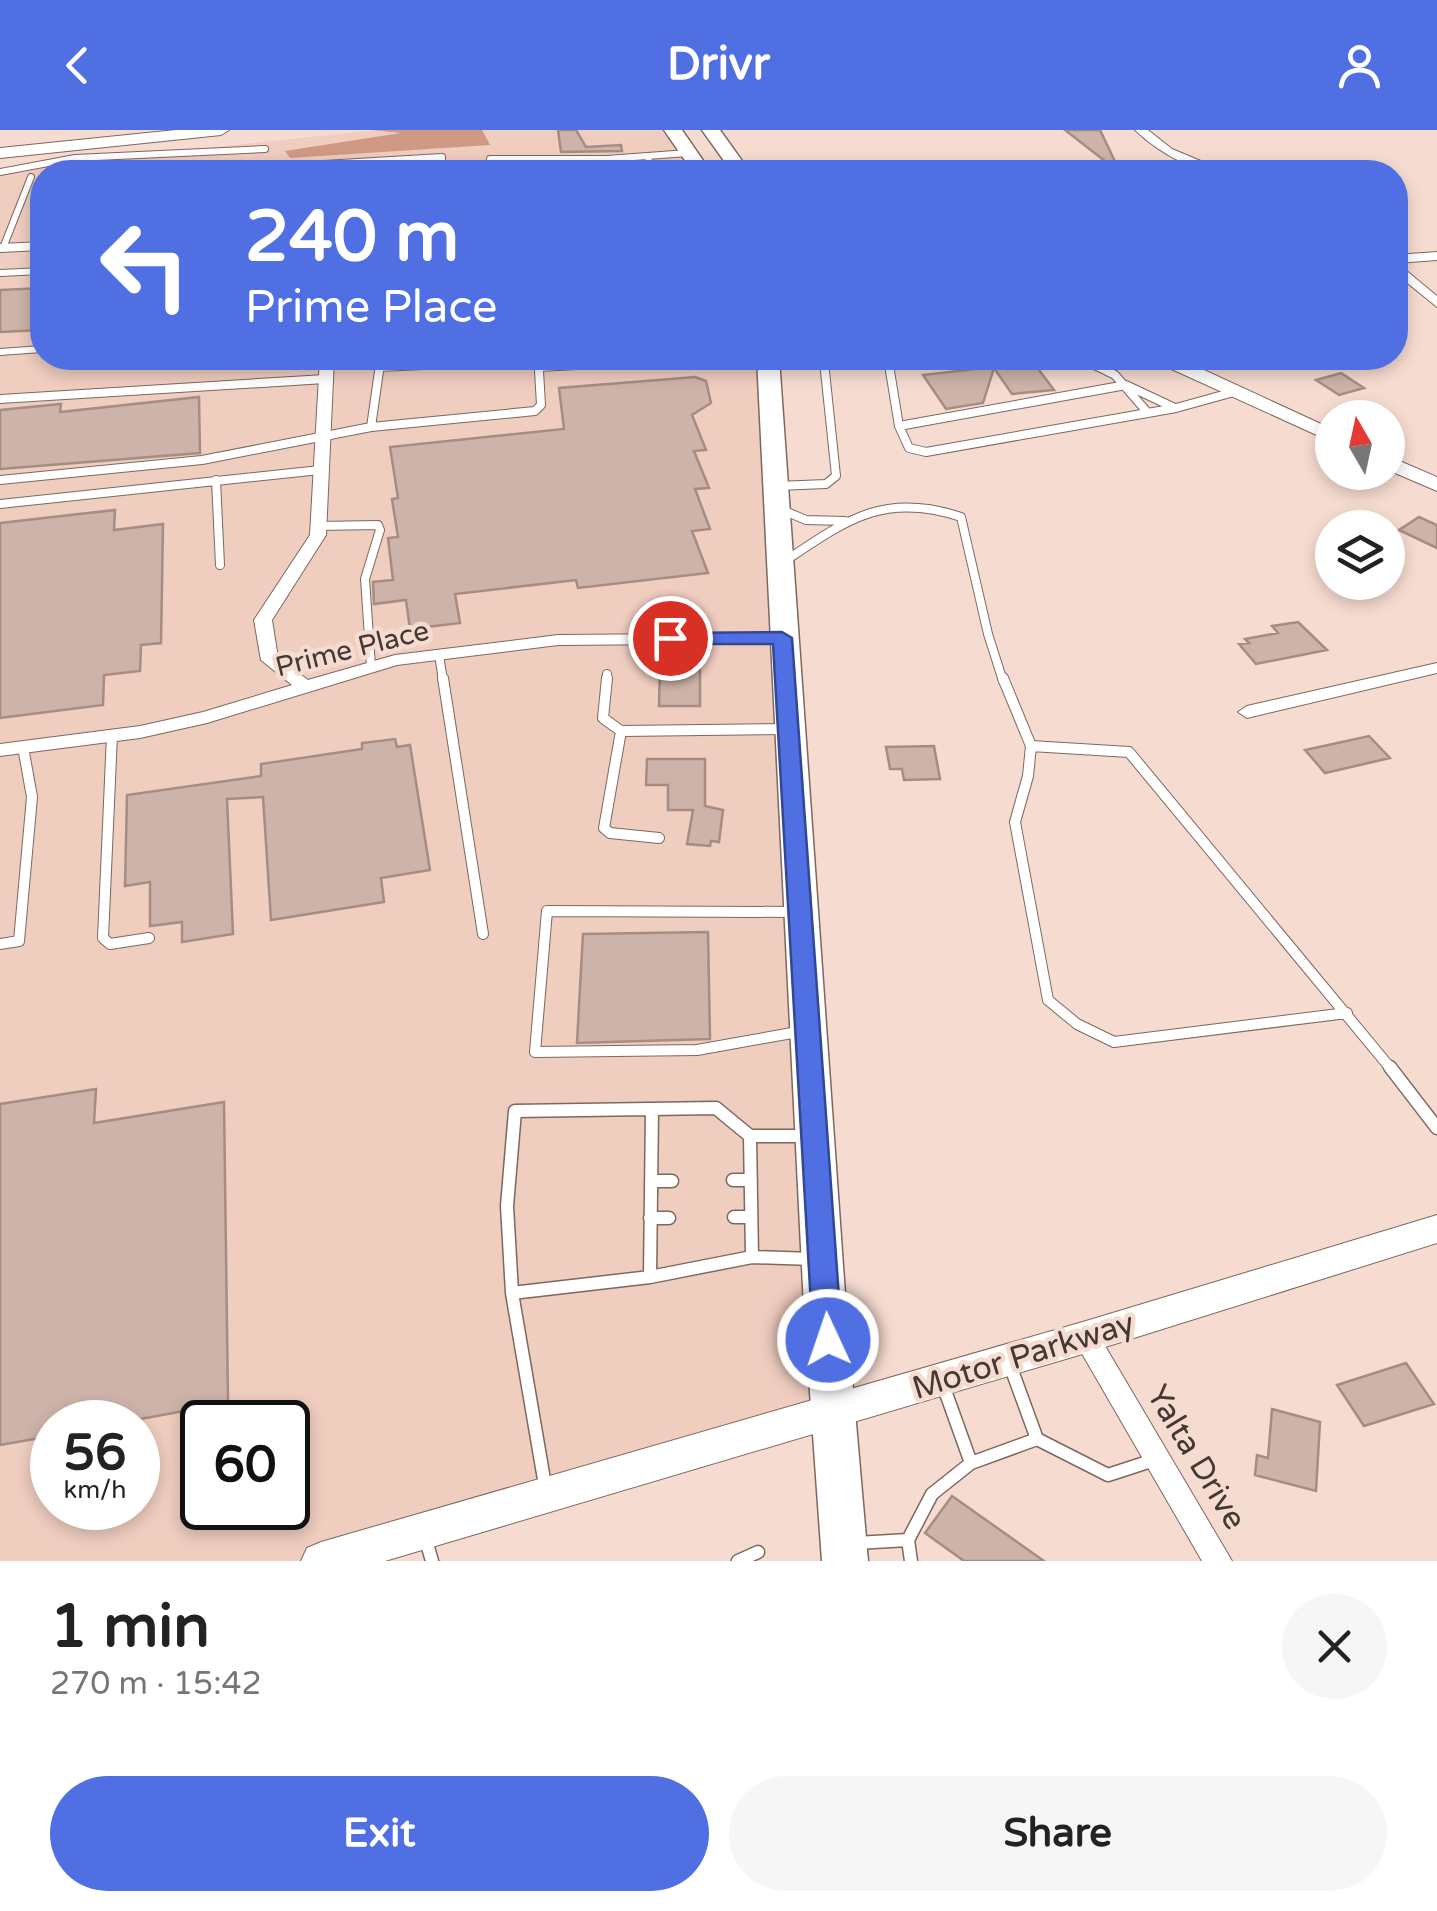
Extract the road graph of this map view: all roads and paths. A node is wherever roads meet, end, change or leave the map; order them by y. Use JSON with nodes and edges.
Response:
{"nodes":[{"id":1,"x":220,"y":130,"type":"edge"},
{"id":2,"x":673,"y":130,"type":"edge"},
{"id":3,"x":711,"y":130,"type":"edge"},
{"id":4,"x":1141,"y":130,"type":"edge"},
{"id":5,"x":266,"y":149,"type":"dead end"},
{"id":6,"x":688,"y":153,"type":"junction"},
{"id":7,"x":0,"y":154,"type":"edge"},
{"id":8,"x":648,"y":157,"type":"junction"},
{"id":9,"x":490,"y":159,"type":"dead end"},
{"id":10,"x":64,"y":160,"type":"edge"},
{"id":11,"x":404,"y":160,"type":"edge"},
{"id":12,"x":442,"y":160,"type":"edge"},
{"id":13,"x":504,"y":160,"type":"edge"},
{"id":14,"x":598,"y":160,"type":"edge"},
{"id":15,"x":649,"y":160,"type":"edge"},
{"id":16,"x":693,"y":160,"type":"edge"},
{"id":17,"x":701,"y":160,"type":"edge"},
{"id":18,"x":734,"y":160,"type":"edge"},
{"id":19,"x":1190,"y":160,"type":"edge"},
{"id":20,"x":30,"y":166,"type":"edge"},
{"id":21,"x":0,"y":172,"type":"edge"},
{"id":22,"x":30,"y":176,"type":"dead end"},
{"id":23,"x":30,"y":247,"type":"edge"},
{"id":24,"x":2,"y":248,"type":"edge"},
{"id":25,"x":1437,"y":256,"type":"edge"},
{"id":26,"x":1408,"y":258,"type":"edge"},
{"id":27,"x":30,"y":272,"type":"edge"},
{"id":28,"x":0,"y":274,"type":"edge"},
{"id":29,"x":1408,"y":277,"type":"edge"},
{"id":30,"x":1437,"y":303,"type":"edge"},
{"id":31,"x":30,"y":351,"type":"edge"},
{"id":32,"x":0,"y":352,"type":"edge"},
{"id":33,"x":326,"y":370,"type":"edge"},
{"id":34,"x":379,"y":370,"type":"edge"},
{"id":35,"x":540,"y":370,"type":"edge"},
{"id":36,"x":769,"y":370,"type":"edge"},
{"id":37,"x":825,"y":370,"type":"edge"},
{"id":38,"x":890,"y":370,"type":"edge"},
{"id":39,"x":1104,"y":370,"type":"edge"},
{"id":40,"x":1188,"y":370,"type":"edge"},
{"id":41,"x":325,"y":379,"type":"junction"},
{"id":42,"x":1126,"y":385,"type":"junction"},
{"id":43,"x":1234,"y":392,"type":"junction"},
{"id":44,"x":0,"y":399,"type":"edge"},
{"id":45,"x":1176,"y":408,"type":"junction"},
{"id":46,"x":1148,"y":413,"type":"junction"},
{"id":47,"x":899,"y":426,"type":"junction"},
{"id":48,"x":370,"y":427,"type":"junction"},
{"id":49,"x":1315,"y":428,"type":"edge"},
{"id":50,"x":321,"y":438,"type":"junction"},
{"id":51,"x":320,"y":470,"type":"junction"},
{"id":52,"x":1405,"y":470,"type":"edge"},
{"id":53,"x":0,"y":480,"type":"edge"},
{"id":54,"x":216,"y":480,"type":"junction"},
{"id":55,"x":1437,"y":485,"type":"edge"},
{"id":56,"x":777,"y":497,"type":"junction"},
{"id":57,"x":0,"y":504,"type":"edge"},
{"id":58,"x":846,"y":521,"type":"junction"},
{"id":59,"x":318,"y":526,"type":"junction"},
{"id":60,"x":220,"y":565,"type":"dead end"},
{"id":61,"x":779,"y":565,"type":"junction"},
{"id":62,"x":782,"y":638,"type":"junction"},
{"id":63,"x":440,"y":654,"type":"junction"},
{"id":64,"x":371,"y":666,"type":"junction"},
{"id":65,"x":1437,"y":668,"type":"edge"},
{"id":66,"x":607,"y":674,"type":"dead end"},
{"id":67,"x":303,"y":685,"type":"junction"},
{"id":68,"x":1247,"y":712,"type":"dead end"},
{"id":69,"x":788,"y":728,"type":"junction"},
{"id":70,"x":620,"y":731,"type":"junction"},
{"id":71,"x":112,"y":736,"type":"junction"},
{"id":72,"x":1031,"y":746,"type":"junction"},
{"id":73,"x":23,"y":747,"type":"junction"},
{"id":74,"x":0,"y":750,"type":"edge"},
{"id":75,"x":659,"y":838,"type":"dead end"},
{"id":76,"x":800,"y":912,"type":"junction"},
{"id":77,"x":483,"y":934,"type":"dead end"},
{"id":78,"x":149,"y":938,"type":"dead end"},
{"id":79,"x":0,"y":944,"type":"edge"},
{"id":80,"x":1347,"y":1012,"type":"junction"},
{"id":81,"x":808,"y":1030,"type":"junction"},
{"id":82,"x":652,"y":1109,"type":"junction"},
{"id":83,"x":1437,"y":1128,"type":"edge"},
{"id":84,"x":750,"y":1136,"type":"junction"},
{"id":85,"x":816,"y":1137,"type":"junction"},
{"id":86,"x":733,"y":1180,"type":"dead end"},
{"id":87,"x":751,"y":1180,"type":"junction"},
{"id":88,"x":651,"y":1181,"type":"junction"},
{"id":89,"x":672,"y":1181,"type":"dead end"},
{"id":90,"x":751,"y":1217,"type":"junction"},
{"id":91,"x":650,"y":1218,"type":"junction"},
{"id":92,"x":669,"y":1218,"type":"dead end"},
{"id":93,"x":734,"y":1218,"type":"dead end"},
{"id":94,"x":1437,"y":1229,"type":"edge"},
{"id":95,"x":752,"y":1256,"type":"junction"},
{"id":96,"x":823,"y":1260,"type":"junction"},
{"id":97,"x":650,"y":1276,"type":"junction"},
{"id":98,"x":512,"y":1293,"type":"junction"},
{"id":99,"x":1086,"y":1337,"type":"junction"},
{"id":100,"x":1008,"y":1360,"type":"junction"},
{"id":101,"x":941,"y":1380,"type":"junction"},
{"id":102,"x":833,"y":1412,"type":"junction"},
{"id":103,"x":1037,"y":1439,"type":"junction"},
{"id":104,"x":1158,"y":1458,"type":"junction"},
{"id":105,"x":971,"y":1462,"type":"junction"},
{"id":106,"x":547,"y":1494,"type":"junction"},
{"id":107,"x":908,"y":1540,"type":"junction"},
{"id":108,"x":428,"y":1546,"type":"edge"},
{"id":109,"x":758,"y":1552,"type":"dead end"},
{"id":110,"x":845,"y":1553,"type":"edge"},
{"id":111,"x":320,"y":1561,"type":"edge"},
{"id":112,"x":738,"y":1561,"type":"edge"},
{"id":113,"x":912,"y":1561,"type":"edge"},
{"id":114,"x":1218,"y":1561,"type":"edge"}],
"edges":[{"from":1,"to":7,"type":"main road"},
{"from":2,"to":6,"type":"main road"},
{"from":2,"to":17,"type":"main road"},
{"from":3,"to":18,"type":"main road"},
{"from":4,"to":19,"type":"street"},
{"from":5,"to":10,"type":"lane"},
{"from":6,"to":8,"type":"lane"},
{"from":6,"to":16,"type":"main road"},
{"from":8,"to":14,"type":"lane"},
{"from":8,"to":15,"type":"lane"},
{"from":9,"to":13,"type":"lane"},
{"from":11,"to":12,"type":"lane"},
{"from":20,"to":21,"type":"lane"},
{"from":22,"to":24,"type":"lane"},
{"from":23,"to":24,"type":"street"},
{"from":25,"to":26,"type":"street"},
{"from":27,"to":28,"type":"lane"},
{"from":29,"to":30,"type":"street"},
{"from":31,"to":32,"type":"lane"},
{"from":33,"to":41,"type":"street"},
{"from":34,"to":48,"type":"lane"},
{"from":35,"to":48,"type":"lane"},
{"from":36,"to":56,"type":"main road"},
{"from":37,"to":56,"type":"lane"},
{"from":38,"to":47,"type":"lane"},
{"from":39,"to":42,"type":"lane"},
{"from":40,"to":43,"type":"main road"},
{"from":41,"to":44,"type":"lane"},
{"from":41,"to":50,"type":"street"},
{"from":42,"to":45,"type":"lane"},
{"from":42,"to":46,"type":"lane"},
{"from":42,"to":47,"type":"lane"},
{"from":43,"to":45,"type":"lane"},
{"from":43,"to":49,"type":"main road"},
{"from":45,"to":46,"type":"lane"},
{"from":46,"to":47,"type":"lane"},
{"from":48,"to":50,"type":"lane"},
{"from":50,"to":51,"type":"street"},
{"from":50,"to":53,"type":"lane"},
{"from":51,"to":54,"type":"lane"},
{"from":51,"to":59,"type":"street"},
{"from":52,"to":55,"type":"main road"},
{"from":54,"to":57,"type":"lane"},
{"from":54,"to":60,"type":"lane"},
{"from":56,"to":58,"type":"lane"},
{"from":56,"to":61,"type":"main road"},
{"from":58,"to":61,"type":"lane"},
{"from":58,"to":72,"type":"lane"},
{"from":59,"to":64,"type":"lane"},
{"from":59,"to":67,"type":"street"},
{"from":61,"to":62,"type":"main road"},
{"from":62,"to":63,"type":"street","name":"Prime Place"},
{"from":62,"to":69,"type":"main road"},
{"from":63,"to":64,"type":"street","name":"Prime Place"},
{"from":63,"to":77,"type":"lane"},
{"from":64,"to":67,"type":"street","name":"Prime Place"},
{"from":65,"to":68,"type":"street"},
{"from":66,"to":70,"type":"lane"},
{"from":67,"to":71,"type":"street","name":"Prime Place"},
{"from":69,"to":70,"type":"lane"},
{"from":69,"to":76,"type":"main road"},
{"from":70,"to":75,"type":"lane"},
{"from":71,"to":73,"type":"street","name":"Prime Place"},
{"from":71,"to":78,"type":"lane"},
{"from":72,"to":80,"type":"lane"},
{"from":72,"to":80,"type":"lane"},
{"from":73,"to":74,"type":"street","name":"Prime Place"},
{"from":73,"to":79,"type":"lane"},
{"from":76,"to":81,"type":"main road"},
{"from":76,"to":81,"type":"lane"},
{"from":80,"to":83,"type":"lane"},
{"from":81,"to":85,"type":"main road"},
{"from":82,"to":84,"type":"lane"},
{"from":82,"to":88,"type":"lane"},
{"from":82,"to":98,"type":"lane"},
{"from":84,"to":85,"type":"lane"},
{"from":84,"to":87,"type":"lane"},
{"from":85,"to":96,"type":"main road"},
{"from":86,"to":87,"type":"lane"},
{"from":87,"to":90,"type":"lane"},
{"from":88,"to":89,"type":"lane"},
{"from":88,"to":91,"type":"lane"},
{"from":90,"to":93,"type":"lane"},
{"from":90,"to":95,"type":"lane"},
{"from":91,"to":92,"type":"lane"},
{"from":91,"to":97,"type":"lane"},
{"from":94,"to":99,"type":"main road","name":"Motor Parkway"},
{"from":95,"to":96,"type":"lane"},
{"from":95,"to":97,"type":"lane"},
{"from":96,"to":102,"type":"main road"},
{"from":97,"to":98,"type":"lane"},
{"from":98,"to":106,"type":"lane"},
{"from":99,"to":100,"type":"main road","name":"Motor Parkway"},
{"from":99,"to":104,"type":"street","name":"Yalta Drive"},
{"from":100,"to":101,"type":"main road","name":"Motor Parkway"},
{"from":100,"to":103,"type":"lane"},
{"from":101,"to":102,"type":"main road","name":"Motor Parkway"},
{"from":101,"to":105,"type":"lane"},
{"from":102,"to":106,"type":"main road","name":"Motor Parkway"},
{"from":102,"to":110,"type":"main road"},
{"from":103,"to":104,"type":"lane"},
{"from":103,"to":105,"type":"lane"},
{"from":104,"to":114,"type":"street","name":"Yalta Drive"},
{"from":105,"to":107,"type":"lane"},
{"from":106,"to":108,"type":"main road","name":"Motor Parkway"},
{"from":107,"to":110,"type":"lane"},
{"from":107,"to":113,"type":"lane"},
{"from":108,"to":111,"type":"main road","name":"Motor Parkway"},
{"from":109,"to":112,"type":"lane"}]}
